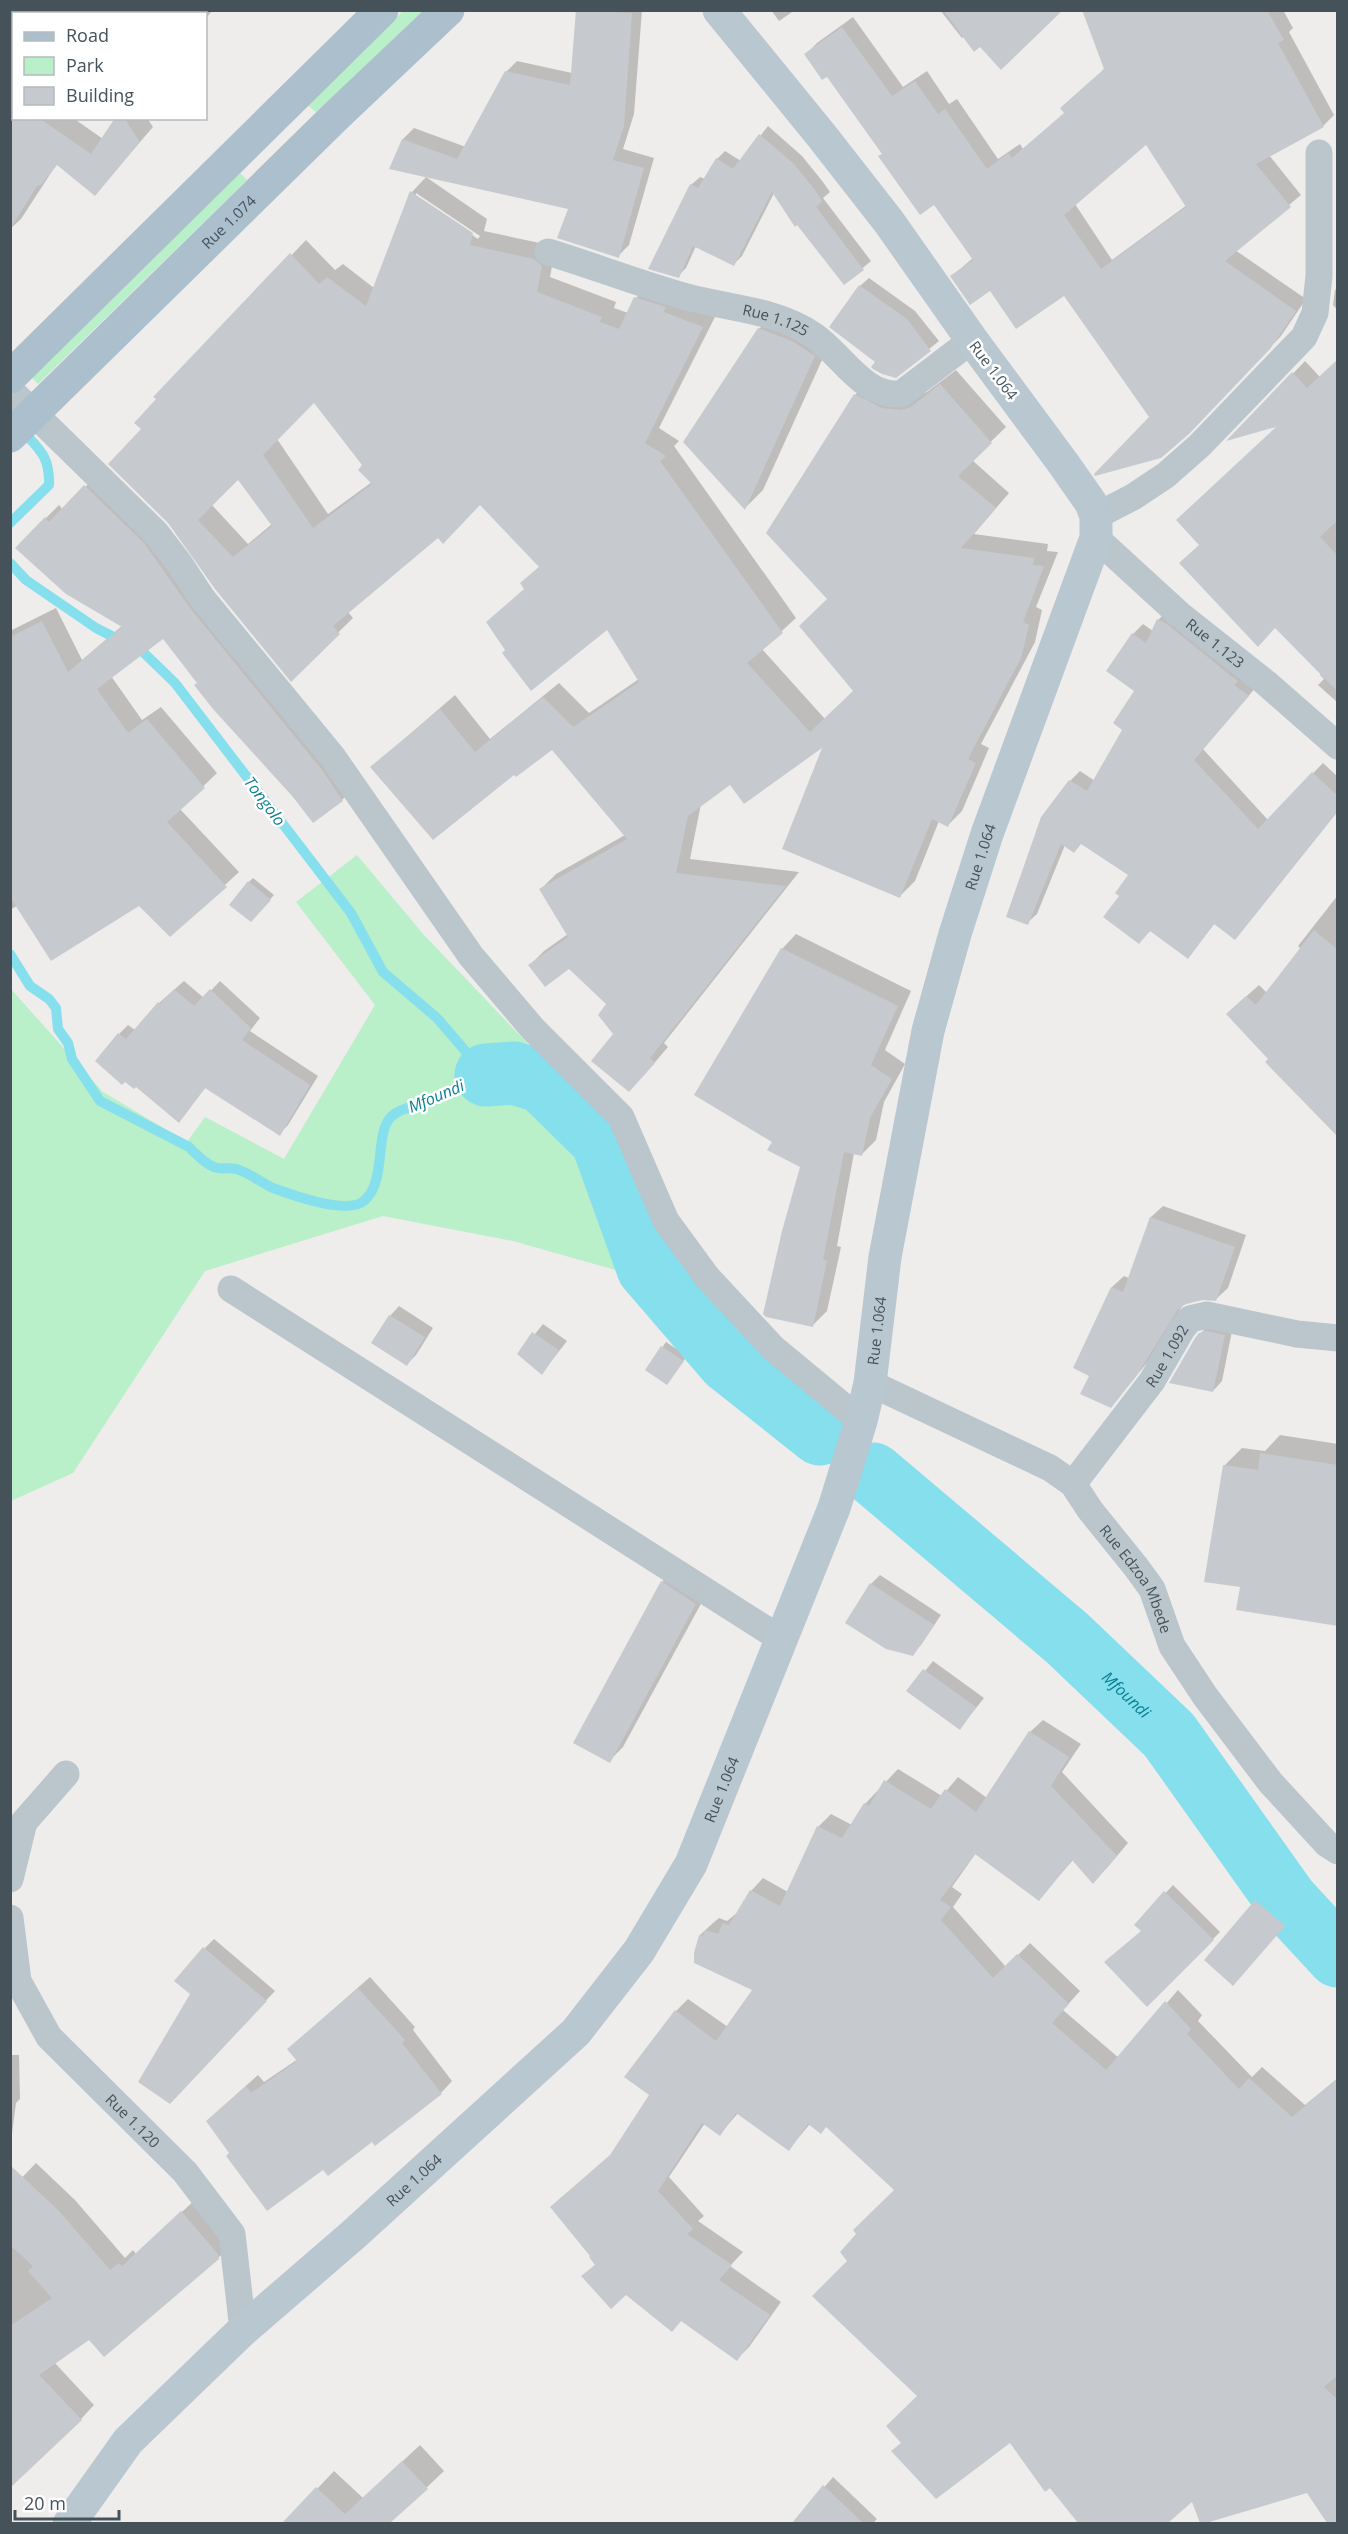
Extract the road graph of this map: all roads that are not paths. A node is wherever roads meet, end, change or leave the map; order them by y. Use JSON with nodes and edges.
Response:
{"nodes":[{"id":1,"x":382,"y":10,"type":"edge"},
{"id":2,"x":447,"y":10,"type":"edge"},
{"id":3,"x":719,"y":10,"type":"edge"},
{"id":4,"x":264,"y":127,"type":"junction"},
{"id":5,"x":1319,"y":153,"type":"dead end"},
{"id":6,"x":294,"y":157,"type":"junction"},
{"id":7,"x":548,"y":252,"type":"dead end"},
{"id":8,"x":972,"y":340,"type":"junction"},
{"id":9,"x":10,"y":376,"type":"edge"},
{"id":10,"x":10,"y":390,"type":"edge"},
{"id":11,"x":35,"y":412,"type":"junction"},
{"id":12,"x":10,"y":436,"type":"edge"},
{"id":13,"x":1096,"y":527,"type":"junction"},
{"id":14,"x":1338,"y":746,"type":"edge"},
{"id":15,"x":231,"y":1289,"type":"dead end"},
{"id":16,"x":1338,"y":1338,"type":"edge"},
{"id":17,"x":870,"y":1383,"type":"junction"},
{"id":18,"x":861,"y":1421,"type":"junction"},
{"id":19,"x":1073,"y":1484,"type":"junction"},
{"id":20,"x":781,"y":1639,"type":"junction"},
{"id":21,"x":66,"y":1774,"type":"dead end"},
{"id":22,"x":1338,"y":1851,"type":"edge"},
{"id":23,"x":10,"y":1879,"type":"edge"},
{"id":24,"x":10,"y":1918,"type":"edge"},
{"id":25,"x":243,"y":2330,"type":"junction"},
{"id":26,"x":69,"y":2523,"type":"edge"}],
"edges":[{"from":1,"to":4,"type":"main road"},
{"from":2,"to":6,"type":"main road","name":"Rue 1.074"},
{"from":3,"to":8,"type":"main road","name":"Rue 1.064"},
{"from":4,"to":6,"type":"main road"},
{"from":4,"to":9,"type":"main road"},
{"from":5,"to":13,"type":"street"},
{"from":6,"to":11,"type":"main road","name":"Rue 1.074"},
{"from":7,"to":8,"type":"street","name":"Rue 1.125"},
{"from":8,"to":13,"type":"main road","name":"Rue 1.064"},
{"from":10,"to":11,"type":"street"},
{"from":11,"to":12,"type":"main road","name":"Rue 1.074"},
{"from":11,"to":18,"type":"street"},
{"from":13,"to":14,"type":"street","name":"Rue 1.123"},
{"from":13,"to":17,"type":"main road","name":"Rue 1.064"},
{"from":15,"to":20,"type":"street"},
{"from":16,"to":19,"type":"street","name":"Rue 1.092"},
{"from":17,"to":18,"type":"main road","name":"Rue 1.064"},
{"from":17,"to":19,"type":"street","name":"Rue Edzoa Mbede"},
{"from":18,"to":20,"type":"main road","name":"Rue 1.064"},
{"from":19,"to":22,"type":"street","name":"Rue Edzoa Mbede"},
{"from":20,"to":25,"type":"main road","name":"Rue 1.064"},
{"from":21,"to":23,"type":"street"},
{"from":24,"to":25,"type":"street","name":"Rue 1.120"},
{"from":25,"to":26,"type":"main road","name":"Rue 1.064"}]}
